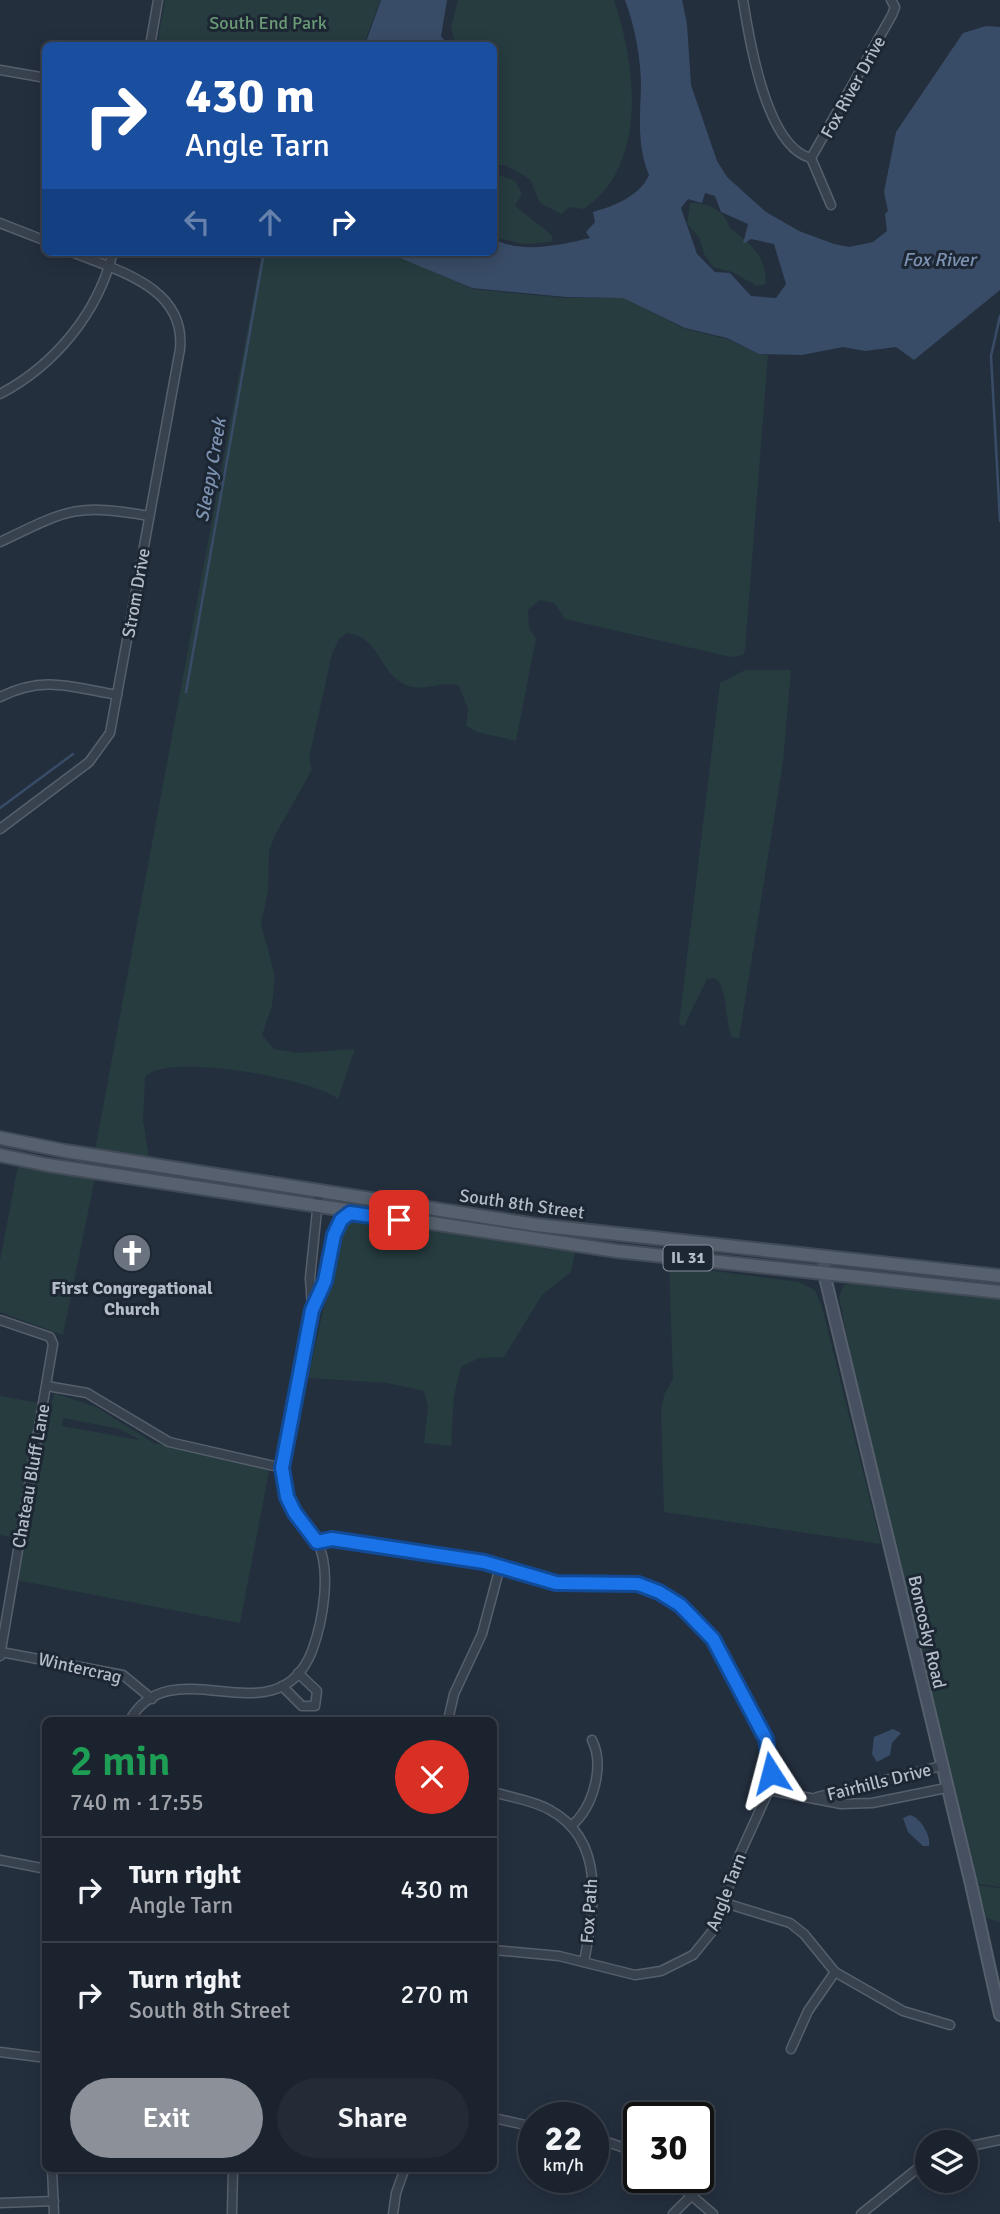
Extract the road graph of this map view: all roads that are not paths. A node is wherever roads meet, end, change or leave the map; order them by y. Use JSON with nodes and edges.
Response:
{"nodes":[{"id":1,"x":158,"y":0,"type":"edge"},
{"id":2,"x":743,"y":0,"type":"edge"},
{"id":3,"x":893,"y":2,"type":"edge"},
{"id":4,"x":151,"y":42,"type":"edge"},
{"id":5,"x":0,"y":70,"type":"edge"},
{"id":6,"x":42,"y":77,"type":"edge"},
{"id":7,"x":811,"y":158,"type":"junction"},
{"id":8,"x":831,"y":205,"type":"dead end"},
{"id":9,"x":0,"y":223,"type":"edge"},
{"id":10,"x":42,"y":239,"type":"edge"},
{"id":11,"x":82,"y":256,"type":"edge"},
{"id":12,"x":112,"y":256,"type":"edge"},
{"id":13,"x":109,"y":267,"type":"junction"},
{"id":14,"x":0,"y":394,"type":"edge"},
{"id":15,"x":149,"y":516,"type":"junction"},
{"id":16,"x":0,"y":542,"type":"edge"},
{"id":17,"x":117,"y":695,"type":"junction"},
{"id":18,"x":0,"y":697,"type":"edge"},
{"id":19,"x":0,"y":829,"type":"edge"},
{"id":20,"x":0,"y":1138,"type":"edge"},
{"id":21,"x":0,"y":1154,"type":"edge"},
{"id":22,"x":319,"y":1191,"type":"junction"},
{"id":23,"x":316,"y":1207,"type":"junction"},
{"id":24,"x":350,"y":1213,"type":"junction"},
{"id":25,"x":824,"y":1256,"type":"junction"},
{"id":26,"x":824,"y":1273,"type":"junction"},
{"id":27,"x":1000,"y":1276,"type":"edge"},
{"id":28,"x":1000,"y":1292,"type":"edge"},
{"id":29,"x":312,"y":1310,"type":"junction"},
{"id":30,"x":0,"y":1320,"type":"edge"},
{"id":31,"x":47,"y":1386,"type":"junction"},
{"id":32,"x":282,"y":1468,"type":"junction"},
{"id":33,"x":317,"y":1542,"type":"junction"},
{"id":34,"x":500,"y":1567,"type":"junction"},
{"id":35,"x":0,"y":1654,"type":"edge"},
{"id":36,"x":298,"y":1673,"type":"junction"},
{"id":37,"x":282,"y":1686,"type":"junction"},
{"id":38,"x":152,"y":1699,"type":"junction"},
{"id":39,"x":133,"y":1717,"type":"edge"},
{"id":40,"x":449,"y":1717,"type":"edge"},
{"id":41,"x":592,"y":1740,"type":"dead end"},
{"id":42,"x":941,"y":1766,"type":"junction"},
{"id":43,"x":946,"y":1788,"type":"junction"},
{"id":44,"x":769,"y":1790,"type":"junction"},
{"id":45,"x":497,"y":1793,"type":"edge"},
{"id":46,"x":817,"y":1797,"type":"junction"},
{"id":47,"x":572,"y":1826,"type":"junction"},
{"id":48,"x":0,"y":1860,"type":"edge"},
{"id":49,"x":42,"y":1868,"type":"edge"},
{"id":50,"x":725,"y":1903,"type":"junction"},
{"id":51,"x":497,"y":1950,"type":"edge"},
{"id":52,"x":584,"y":1962,"type":"junction"},
{"id":53,"x":835,"y":1972,"type":"junction"},
{"id":54,"x":1000,"y":2015,"type":"edge"},
{"id":55,"x":950,"y":2025,"type":"dead end"},
{"id":56,"x":791,"y":2049,"type":"dead end"},
{"id":57,"x":0,"y":2052,"type":"edge"},
{"id":58,"x":42,"y":2057,"type":"edge"},
{"id":59,"x":497,"y":2119,"type":"edge"},
{"id":60,"x":518,"y":2123,"type":"edge"},
{"id":61,"x":1000,"y":2140,"type":"edge"},
{"id":62,"x":978,"y":2145,"type":"edge"},
{"id":63,"x":915,"y":2170,"type":"edge"},
{"id":64,"x":52,"y":2172,"type":"edge"},
{"id":65,"x":233,"y":2172,"type":"edge"},
{"id":66,"x":403,"y":2172,"type":"edge"},
{"id":67,"x":686,"y":2193,"type":"edge"},
{"id":68,"x":690,"y":2197,"type":"junction"},
{"id":69,"x":54,"y":2202,"type":"junction"},
{"id":70,"x":0,"y":2203,"type":"edge"},
{"id":71,"x":54,"y":2214,"type":"edge"},
{"id":72,"x":232,"y":2214,"type":"edge"},
{"id":73,"x":393,"y":2214,"type":"edge"},
{"id":74,"x":673,"y":2214,"type":"edge"},
{"id":75,"x":713,"y":2214,"type":"edge"},
{"id":76,"x":861,"y":2214,"type":"edge"}],
"edges":[{"from":1,"to":4,"type":"street"},
{"from":2,"to":7,"type":"street","name":"Fox River Drive"},
{"from":3,"to":7,"type":"street","name":"Fox River Drive"},
{"from":5,"to":6,"type":"street"},
{"from":7,"to":8,"type":"street"},
{"from":9,"to":10,"type":"street"},
{"from":11,"to":13,"type":"street"},
{"from":12,"to":13,"type":"street"},
{"from":13,"to":14,"type":"street"},
{"from":13,"to":15,"type":"street","name":"Strom Drive"},
{"from":15,"to":16,"type":"street"},
{"from":15,"to":17,"type":"street","name":"Strom Drive"},
{"from":17,"to":18,"type":"street"},
{"from":17,"to":19,"type":"street","name":"Strom Drive"},
{"from":20,"to":22,"type":"main road","name":"South 8th Street"},
{"from":21,"to":23,"type":"main road","name":"South 8th Street","number":"IL 31"},
{"from":22,"to":23,"type":"street"},
{"from":22,"to":25,"type":"main road","name":"South 8th Street"},
{"from":23,"to":24,"type":"main road","name":"South 8th Street","number":"IL 31"},
{"from":23,"to":29,"type":"street"},
{"from":24,"to":26,"type":"main road","name":"South 8th Street","number":"IL 31"},
{"from":24,"to":29,"type":"street"},
{"from":25,"to":26,"type":"street","name":"Boncosky Road"},
{"from":25,"to":27,"type":"main road","name":"South 8th Street"},
{"from":26,"to":28,"type":"main road","name":"South 8th Street","number":"IL 31"},
{"from":26,"to":42,"type":"street","name":"Boncosky Road"},
{"from":29,"to":32,"type":"street"},
{"from":30,"to":31,"type":"street","name":"Chateau Bluff Lane"},
{"from":31,"to":32,"type":"street"},
{"from":31,"to":35,"type":"street","name":"Chateau Bluff Lane"},
{"from":32,"to":33,"type":"street"},
{"from":33,"to":34,"type":"street"},
{"from":33,"to":36,"type":"street"},
{"from":34,"to":40,"type":"street"},
{"from":34,"to":44,"type":"street"},
{"from":35,"to":38,"type":"street","name":"Wintercrag"},
{"from":36,"to":37,"type":"street"},
{"from":36,"to":37,"type":"street"},
{"from":37,"to":38,"type":"street"},
{"from":38,"to":39,"type":"street"},
{"from":41,"to":47,"type":"street"},
{"from":42,"to":43,"type":"street","name":"Boncosky Road"},
{"from":42,"to":46,"type":"street","name":"Fairhills Drive"},
{"from":43,"to":46,"type":"street","name":"Fairhills Drive"},
{"from":43,"to":54,"type":"street","name":"Boncosky Road"},
{"from":44,"to":46,"type":"street","name":"Fairhills Drive"},
{"from":44,"to":50,"type":"street","name":"Angle Tarn"},
{"from":45,"to":47,"type":"street","name":"Fox Path"},
{"from":47,"to":52,"type":"street","name":"Fox Path"},
{"from":48,"to":49,"type":"street"},
{"from":50,"to":52,"type":"street","name":"Angle Tarn"},
{"from":50,"to":53,"type":"street"},
{"from":51,"to":52,"type":"street","name":"Angle Tarn"},
{"from":53,"to":55,"type":"street"},
{"from":53,"to":56,"type":"street"},
{"from":57,"to":58,"type":"street"},
{"from":59,"to":60,"type":"street"},
{"from":61,"to":62,"type":"street"},
{"from":63,"to":76,"type":"street"},
{"from":64,"to":69,"type":"street"},
{"from":65,"to":72,"type":"street"},
{"from":66,"to":73,"type":"street"},
{"from":67,"to":68,"type":"street"},
{"from":68,"to":74,"type":"street"},
{"from":68,"to":75,"type":"street"},
{"from":69,"to":70,"type":"street"},
{"from":69,"to":71,"type":"street"}]}
